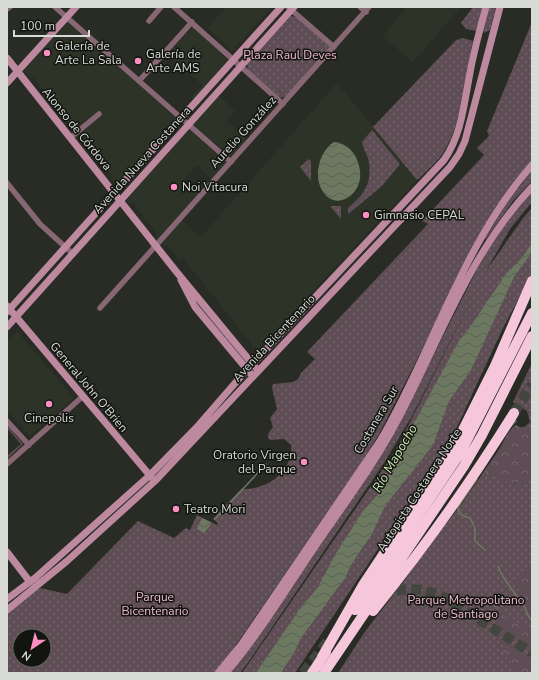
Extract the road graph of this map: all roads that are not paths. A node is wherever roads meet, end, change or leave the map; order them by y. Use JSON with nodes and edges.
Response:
{"nodes":[{"id":1,"x":10,"y":7,"type":"edge"},
{"id":2,"x":55,"y":7,"type":"edge"},
{"id":3,"x":76,"y":7,"type":"edge"},
{"id":4,"x":161,"y":7,"type":"edge"},
{"id":5,"x":174,"y":7,"type":"edge"},
{"id":6,"x":281,"y":7,"type":"edge"},
{"id":7,"x":360,"y":7,"type":"edge"},
{"id":8,"x":486,"y":7,"type":"edge"},
{"id":9,"x":500,"y":7,"type":"edge"},
{"id":10,"x":291,"y":8,"type":"edge"},
{"id":11,"x":7,"y":9,"type":"edge"},
{"id":12,"x":368,"y":9,"type":"edge"},
{"id":13,"x":67,"y":17,"type":"junction"},
{"id":14,"x":149,"y":21,"type":"dead end"},
{"id":15,"x":192,"y":22,"type":"junction"},
{"id":16,"x":334,"y":47,"type":"junction"},
{"id":17,"x":7,"y":58,"type":"edge"},
{"id":18,"x":233,"y":60,"type":"junction"},
{"id":19,"x":240,"y":66,"type":"junction"},
{"id":20,"x":18,"y":71,"type":"junction"},
{"id":21,"x":139,"y":81,"type":"junction"},
{"id":22,"x":7,"y":83,"type":"edge"},
{"id":23,"x":283,"y":104,"type":"junction"},
{"id":24,"x":99,"y":114,"type":"dead end"},
{"id":25,"x":180,"y":118,"type":"junction"},
{"id":26,"x":188,"y":125,"type":"junction"},
{"id":27,"x":70,"y":138,"type":"junction"},
{"id":28,"x":231,"y":162,"type":"junction"},
{"id":29,"x":532,"y":165,"type":"edge"},
{"id":30,"x":7,"y":183,"type":"edge"},
{"id":31,"x":532,"y":187,"type":"edge"},
{"id":32,"x":114,"y":192,"type":"junction"},
{"id":33,"x":120,"y":200,"type":"junction"},
{"id":34,"x":156,"y":246,"type":"junction"},
{"id":35,"x":65,"y":247,"type":"junction"},
{"id":36,"x":73,"y":254,"type":"junction"},
{"id":37,"x":532,"y":282,"type":"edge"},
{"id":38,"x":195,"y":298,"type":"junction"},
{"id":39,"x":100,"y":308,"type":"dead end"},
{"id":40,"x":8,"y":309,"type":"edge"},
{"id":41,"x":532,"y":313,"type":"edge"},
{"id":42,"x":16,"y":317,"type":"junction"},
{"id":43,"x":7,"y":327,"type":"edge"},
{"id":44,"x":532,"y":336,"type":"edge"},
{"id":45,"x":252,"y":364,"type":"junction"},
{"id":46,"x":247,"y":370,"type":"junction"},
{"id":47,"x":258,"y":370,"type":"junction"},
{"id":48,"x":252,"y":376,"type":"junction"},
{"id":49,"x":82,"y":397,"type":"junction"},
{"id":50,"x":514,"y":413,"type":"tunnel mouth"},
{"id":51,"x":7,"y":421,"type":"edge"},
{"id":52,"x":29,"y":444,"type":"junction"},
{"id":53,"x":7,"y":464,"type":"edge"},
{"id":54,"x":149,"y":476,"type":"junction"},
{"id":55,"x":155,"y":481,"type":"junction"},
{"id":56,"x":7,"y":552,"type":"edge"},
{"id":57,"x":30,"y":582,"type":"junction"},
{"id":58,"x":7,"y":599,"type":"edge"},
{"id":59,"x":7,"y":610,"type":"edge"},
{"id":60,"x":337,"y":654,"type":"junction"},
{"id":61,"x":322,"y":657,"type":"junction"},
{"id":62,"x":218,"y":673,"type":"edge"},
{"id":63,"x":226,"y":673,"type":"edge"},
{"id":64,"x":312,"y":673,"type":"edge"},
{"id":65,"x":324,"y":673,"type":"edge"}],
"edges":[{"from":1,"to":11,"type":"street"},
{"from":2,"to":13,"type":"street"},
{"from":3,"to":13,"type":"main road"},
{"from":4,"to":14,"type":"street"},
{"from":5,"to":15,"type":"street"},
{"from":6,"to":18,"type":"main road","name":"Avenida Nueva Costanera"},
{"from":7,"to":12,"type":"street"},
{"from":8,"to":45,"type":"main road","name":"Avenida Bicentenario"},
{"from":9,"to":47,"type":"main road","name":"Avenida Bicentenario"},
{"from":10,"to":16,"type":"street"},
{"from":10,"to":19,"type":"main road","name":"Avenida Nueva Costanera"},
{"from":12,"to":16,"type":"street","name":"Aurelio González"},
{"from":13,"to":20,"type":"main road"},
{"from":13,"to":21,"type":"street"},
{"from":15,"to":18,"type":"street"},
{"from":15,"to":21,"type":"street"},
{"from":16,"to":23,"type":"street","name":"Aurelio González"},
{"from":17,"to":20,"type":"main road","name":"Alonso de Córdova"},
{"from":18,"to":19,"type":"street"},
{"from":18,"to":25,"type":"main road","name":"Avenida Nueva Costanera"},
{"from":19,"to":23,"type":"street"},
{"from":19,"to":26,"type":"main road","name":"Avenida Nueva Costanera"},
{"from":20,"to":22,"type":"main road"},
{"from":20,"to":27,"type":"main road","name":"Alonso de Córdova"},
{"from":21,"to":25,"type":"street"},
{"from":23,"to":28,"type":"street","name":"Aurelio González"},
{"from":24,"to":27,"type":"street"},
{"from":25,"to":26,"type":"street"},
{"from":25,"to":32,"type":"main road","name":"Avenida Nueva Costanera"},
{"from":26,"to":28,"type":"street"},
{"from":26,"to":33,"type":"main road","name":"Avenida Nueva Costanera"},
{"from":27,"to":32,"type":"main road","name":"Alonso de Córdova"},
{"from":28,"to":34,"type":"street","name":"Aurelio González"},
{"from":29,"to":62,"type":"main road","name":"Costanera Sur"},
{"from":30,"to":35,"type":"street"},
{"from":31,"to":63,"type":"main road","name":"Costanera Sur"},
{"from":32,"to":33,"type":"main road","name":"Alonso de Córdova"},
{"from":32,"to":35,"type":"main road","name":"Avenida Nueva Costanera"},
{"from":33,"to":34,"type":"main road","name":"Alonso de Córdova"},
{"from":33,"to":36,"type":"main road","name":"Avenida Nueva Costanera"},
{"from":34,"to":38,"type":"main road","name":"Alonso de Córdova"},
{"from":34,"to":39,"type":"street","name":"Aurelio González"},
{"from":35,"to":36,"type":"street"},
{"from":35,"to":40,"type":"main road","name":"Avenida Nueva Costanera"},
{"from":36,"to":42,"type":"main road","name":"Avenida Nueva Costanera"},
{"from":37,"to":61,"type":"highway"},
{"from":38,"to":45,"type":"main road","name":"Alonso de Córdova"},
{"from":38,"to":46,"type":"main road","name":"Alonso de Córdova"},
{"from":40,"to":42,"type":"main road","name":"General John O'Brien"},
{"from":41,"to":61,"type":"highway","name":"Autopista Costanera Norte"},
{"from":42,"to":43,"type":"main road","name":"Avenida Nueva Costanera"},
{"from":42,"to":49,"type":"main road","name":"General John O'Brien"},
{"from":44,"to":60,"type":"highway","name":"Autopista Costanera Norte"},
{"from":45,"to":46,"type":"main road","name":"Avenida Bicentenario"},
{"from":45,"to":47,"type":"main road","name":"Alonso de Córdova"},
{"from":46,"to":48,"type":"main road","name":"Alonso de Córdova"},
{"from":46,"to":54,"type":"main road","name":"Avenida Bicentenario"},
{"from":47,"to":48,"type":"main road","name":"Avenida Bicentenario"},
{"from":48,"to":55,"type":"main road","name":"Avenida Bicentenario"},
{"from":49,"to":52,"type":"street"},
{"from":49,"to":54,"type":"main road","name":"General John O'Brien"},
{"from":50,"to":60,"type":"highway"},
{"from":51,"to":52,"type":"street"},
{"from":52,"to":53,"type":"street"},
{"from":54,"to":55,"type":"main road","name":"General John O'Brien"},
{"from":54,"to":57,"type":"main road","name":"Avenida Bicentenario"},
{"from":55,"to":59,"type":"main road","name":"Avenida Bicentenario"},
{"from":56,"to":57,"type":"main road"},
{"from":57,"to":58,"type":"main road","name":"Avenida Bicentenario"},
{"from":60,"to":65,"type":"highway","name":"Autopista Costanera Norte"},
{"from":61,"to":64,"type":"highway","name":"Autopista Costanera Norte"}]}
